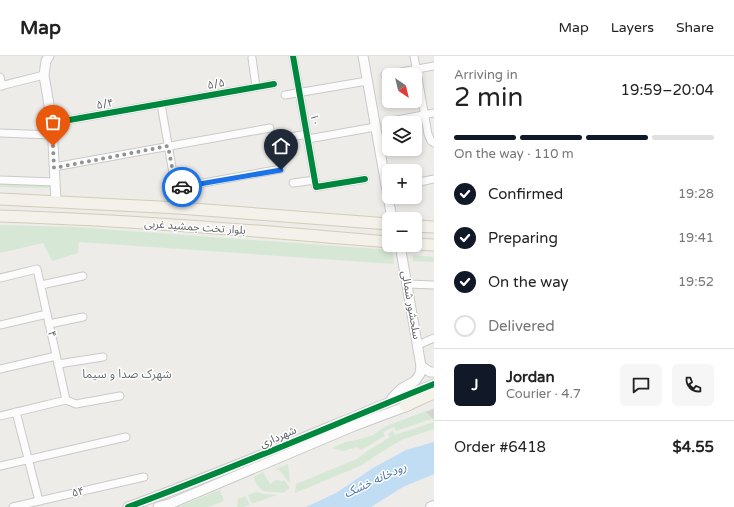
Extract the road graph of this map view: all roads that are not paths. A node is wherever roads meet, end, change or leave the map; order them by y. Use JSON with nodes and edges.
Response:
{"nodes":[{"id":1,"x":49,"y":56,"type":"edge"},
{"id":2,"x":293,"y":56,"type":"edge"},
{"id":3,"x":363,"y":56,"type":"edge"},
{"id":4,"x":414,"y":56,"type":"edge"},
{"id":5,"x":252,"y":58,"type":"dead end"},
{"id":6,"x":434,"y":66,"type":"edge"},
{"id":7,"x":417,"y":68,"type":"edge"},
{"id":8,"x":422,"y":68,"type":"edge"},
{"id":9,"x":44,"y":75,"type":"junction"},
{"id":10,"x":0,"y":77,"type":"edge"},
{"id":11,"x":367,"y":81,"type":"junction"},
{"id":12,"x":274,"y":84,"type":"dead end"},
{"id":13,"x":1,"y":86,"type":"edge"},
{"id":14,"x":256,"y":87,"type":"junction"},
{"id":15,"x":299,"y":92,"type":"junction"},
{"id":16,"x":285,"y":95,"type":"dead end"},
{"id":17,"x":422,"y":98,"type":"edge"},
{"id":18,"x":161,"y":104,"type":"junction"},
{"id":19,"x":434,"y":113,"type":"edge"},
{"id":20,"x":425,"y":115,"type":"junction"},
{"id":21,"x":418,"y":116,"type":"edge"},
{"id":22,"x":52,"y":124,"type":"junction"},
{"id":23,"x":376,"y":127,"type":"junction"},
{"id":24,"x":270,"y":128,"type":"dead end"},
{"id":25,"x":0,"y":133,"type":"edge"},
{"id":26,"x":52,"y":135,"type":"junction"},
{"id":27,"x":307,"y":137,"type":"junction"},
{"id":28,"x":286,"y":138,"type":"dead end"},
{"id":29,"x":434,"y":143,"type":"edge"},
{"id":30,"x":168,"y":146,"type":"junction"},
{"id":31,"x":54,"y":168,"type":"junction"},
{"id":32,"x":281,"y":170,"type":"dead end"},
{"id":33,"x":365,"y":179,"type":"dead end"},
{"id":34,"x":434,"y":179,"type":"edge"},
{"id":35,"x":0,"y":180,"type":"edge"},
{"id":36,"x":55,"y":182,"type":"junction"},
{"id":37,"x":422,"y":182,"type":"edge"},
{"id":38,"x":293,"y":183,"type":"dead end"},
{"id":39,"x":316,"y":183,"type":"junction"},
{"id":40,"x":176,"y":188,"type":"junction"},
{"id":41,"x":0,"y":199,"type":"edge"},
{"id":42,"x":56,"y":201,"type":"junction"},
{"id":43,"x":179,"y":208,"type":"junction"},
{"id":44,"x":391,"y":212,"type":"edge"},
{"id":45,"x":0,"y":216,"type":"edge"},
{"id":46,"x":382,"y":223,"type":"edge"},
{"id":47,"x":382,"y":241,"type":"edge"},
{"id":48,"x":422,"y":244,"type":"edge"},
{"id":49,"x":434,"y":245,"type":"edge"},
{"id":50,"x":422,"y":246,"type":"edge"},
{"id":51,"x":434,"y":251,"type":"edge"},
{"id":52,"x":401,"y":252,"type":"edge"},
{"id":53,"x":83,"y":276,"type":"dead end"},
{"id":54,"x":0,"y":278,"type":"edge"},
{"id":55,"x":407,"y":284,"type":"junction"},
{"id":56,"x":40,"y":285,"type":"junction"},
{"id":57,"x":434,"y":285,"type":"edge"},
{"id":58,"x":47,"y":314,"type":"junction"},
{"id":59,"x":83,"y":317,"type":"dead end"},
{"id":60,"x":49,"y":324,"type":"junction"},
{"id":61,"x":0,"y":325,"type":"edge"},
{"id":62,"x":434,"y":338,"type":"edge"},
{"id":63,"x":418,"y":345,"type":"junction"},
{"id":64,"x":56,"y":356,"type":"junction"},
{"id":65,"x":103,"y":357,"type":"dead end"},
{"id":66,"x":58,"y":364,"type":"junction"},
{"id":67,"x":422,"y":366,"type":"junction"},
{"id":68,"x":0,"y":369,"type":"edge"},
{"id":69,"x":434,"y":372,"type":"edge"},
{"id":70,"x":434,"y":384,"type":"edge"},
{"id":71,"x":434,"y":393,"type":"edge"},
{"id":72,"x":120,"y":396,"type":"dead end"},
{"id":73,"x":434,"y":398,"type":"edge"},
{"id":74,"x":66,"y":400,"type":"junction"},
{"id":75,"x":386,"y":403,"type":"junction"},
{"id":76,"x":406,"y":406,"type":"junction"},
{"id":77,"x":16,"y":412,"type":"junction"},
{"id":78,"x":0,"y":416,"type":"edge"},
{"id":79,"x":126,"y":436,"type":"dead end"},
{"id":80,"x":28,"y":459,"type":"junction"},
{"id":81,"x":0,"y":466,"type":"edge"},
{"id":82,"x":144,"y":476,"type":"dead end"},
{"id":83,"x":39,"y":501,"type":"junction"},
{"id":84,"x":434,"y":506,"type":"edge"},
{"id":85,"x":13,"y":507,"type":"edge"},
{"id":86,"x":128,"y":507,"type":"edge"},
{"id":87,"x":158,"y":507,"type":"edge"},
{"id":88,"x":431,"y":507,"type":"edge"}],
"edges":[{"from":1,"to":9,"type":"street"},
{"from":2,"to":15,"type":"street","name":"۱۰"},
{"from":3,"to":11,"type":"street"},
{"from":4,"to":7,"type":"street"},
{"from":5,"to":14,"type":"street"},
{"from":6,"to":8,"type":"street"},
{"from":9,"to":13,"type":"street"},
{"from":9,"to":22,"type":"street"},
{"from":10,"to":13,"type":"street"},
{"from":11,"to":15,"type":"street"},
{"from":11,"to":23,"type":"street"},
{"from":12,"to":14,"type":"street","name":"۵/۵"},
{"from":14,"to":18,"type":"street","name":"۵/۵"},
{"from":15,"to":16,"type":"street"},
{"from":15,"to":27,"type":"street","name":"۱۰"},
{"from":17,"to":20,"type":"street"},
{"from":18,"to":22,"type":"street","name":"۵/۴"},
{"from":18,"to":30,"type":"street"},
{"from":19,"to":20,"type":"street"},
{"from":20,"to":21,"type":"street"},
{"from":20,"to":29,"type":"street"},
{"from":22,"to":26,"type":"street"},
{"from":23,"to":27,"type":"street"},
{"from":23,"to":44,"type":"street"},
{"from":24,"to":30,"type":"street"},
{"from":25,"to":26,"type":"street"},
{"from":26,"to":31,"type":"street"},
{"from":27,"to":28,"type":"street"},
{"from":27,"to":39,"type":"street","name":"۱۰"},
{"from":30,"to":31,"type":"street"},
{"from":30,"to":40,"type":"street"},
{"from":31,"to":36,"type":"street"},
{"from":32,"to":40,"type":"street"},
{"from":33,"to":39,"type":"street"},
{"from":34,"to":37,"type":"street"},
{"from":35,"to":36,"type":"street"},
{"from":36,"to":42,"type":"street"},
{"from":38,"to":39,"type":"street"},
{"from":40,"to":43,"type":"street"},
{"from":41,"to":42,"type":"main road","name":"بلوار تخت جمشید غربی"},
{"from":42,"to":43,"type":"main road","name":"بلوار تخت جمشید غربی"},
{"from":43,"to":46,"type":"main road","name":"بلوار تخت جمشید غربی"},
{"from":45,"to":47,"type":"main road","name":"بلوار تخت جمشید غربی"},
{"from":48,"to":49,"type":"main road"},
{"from":50,"to":51,"type":"main road"},
{"from":52,"to":55,"type":"street","name":"سلحشور شمالی"},
{"from":53,"to":56,"type":"street"},
{"from":54,"to":56,"type":"street","name":"۴"},
{"from":55,"to":57,"type":"street"},
{"from":55,"to":63,"type":"street","name":"سلحشور شمالی"},
{"from":56,"to":58,"type":"street","name":"۴"},
{"from":58,"to":60,"type":"street","name":"۴"},
{"from":58,"to":61,"type":"street"},
{"from":59,"to":60,"type":"street"},
{"from":60,"to":64,"type":"street","name":"۴"},
{"from":62,"to":63,"type":"street"},
{"from":63,"to":67,"type":"street","name":"سلحشور شمالی"},
{"from":64,"to":66,"type":"street","name":"۴"},
{"from":64,"to":68,"type":"street"},
{"from":65,"to":66,"type":"street"},
{"from":66,"to":74,"type":"street","name":"۴"},
{"from":67,"to":69,"type":"street"},
{"from":67,"to":75,"type":"street"},
{"from":70,"to":75,"type":"street","name":"شهرداری"},
{"from":71,"to":76,"type":"main road"},
{"from":72,"to":74,"type":"street"},
{"from":73,"to":76,"type":"street","name":"شهرداری"},
{"from":74,"to":77,"type":"street"},
{"from":75,"to":86,"type":"street","name":"شهرداری"},
{"from":76,"to":87,"type":"street","name":"شهرداری"},
{"from":77,"to":78,"type":"street"},
{"from":77,"to":80,"type":"street"},
{"from":79,"to":80,"type":"street"},
{"from":80,"to":81,"type":"street"},
{"from":80,"to":83,"type":"street"},
{"from":82,"to":83,"type":"street","name":"۵۴"},
{"from":83,"to":85,"type":"street","name":"۵۴"},
{"from":84,"to":88,"type":"main road"}]}
